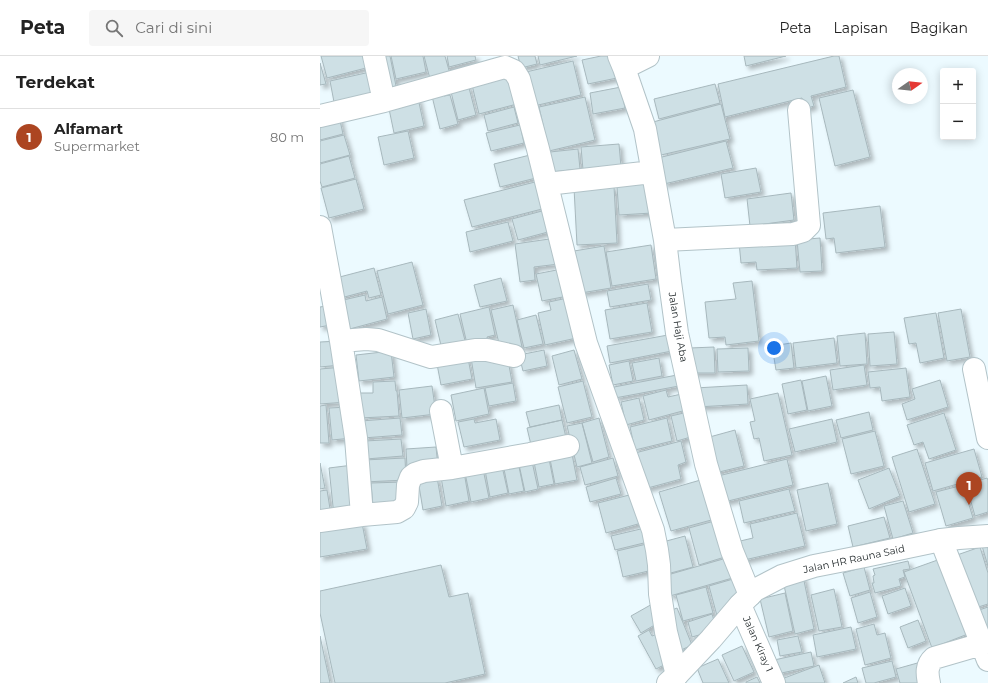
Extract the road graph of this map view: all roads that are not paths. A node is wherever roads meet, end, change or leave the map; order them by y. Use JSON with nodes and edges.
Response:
{"nodes":[{"id":1,"x":374,"y":56,"type":"edge"},
{"id":2,"x":648,"y":56,"type":"edge"},
{"id":3,"x":622,"y":62,"type":"edge"},
{"id":4,"x":483,"y":64,"type":"edge"},
{"id":5,"x":384,"y":100,"type":"junction"},
{"id":6,"x":799,"y":110,"type":"dead end"},
{"id":7,"x":320,"y":116,"type":"edge"},
{"id":8,"x":652,"y":172,"type":"junction"},
{"id":9,"x":547,"y":184,"type":"junction"},
{"id":10,"x":320,"y":227,"type":"edge"},
{"id":11,"x":665,"y":240,"type":"junction"},
{"id":12,"x":341,"y":341,"type":"junction"},
{"id":13,"x":514,"y":356,"type":"dead end"},
{"id":14,"x":974,"y":369,"type":"dead end"},
{"id":15,"x":441,"y":411,"type":"dead end"},
{"id":16,"x":988,"y":438,"type":"edge"},
{"id":17,"x":568,"y":446,"type":"dead end"},
{"id":18,"x":452,"y":468,"type":"junction"},
{"id":19,"x":362,"y":515,"type":"junction"},
{"id":20,"x":320,"y":521,"type":"edge"},
{"id":21,"x":988,"y":536,"type":"edge"},
{"id":22,"x":941,"y":540,"type":"junction"},
{"id":23,"x":745,"y":600,"type":"junction"},
{"id":24,"x":985,"y":652,"type":"edge"},
{"id":25,"x":672,"y":679,"type":"edge"},
{"id":26,"x":774,"y":683,"type":"edge"},
{"id":27,"x":929,"y":683,"type":"edge"}],
"edges":[{"from":1,"to":5,"type":"street"},
{"from":2,"to":3,"type":"street"},
{"from":3,"to":8,"type":"street","name":"Jalan Haji Aba"},
{"from":4,"to":5,"type":"street"},
{"from":4,"to":9,"type":"street"},
{"from":5,"to":7,"type":"street"},
{"from":6,"to":11,"type":"street"},
{"from":8,"to":9,"type":"street"},
{"from":8,"to":11,"type":"street","name":"Jalan Haji Aba"},
{"from":9,"to":25,"type":"street"},
{"from":10,"to":12,"type":"street"},
{"from":11,"to":23,"type":"street","name":"Jalan Haji Aba"},
{"from":12,"to":13,"type":"street"},
{"from":12,"to":19,"type":"street"},
{"from":14,"to":16,"type":"street"},
{"from":15,"to":18,"type":"street"},
{"from":17,"to":18,"type":"street"},
{"from":18,"to":19,"type":"street"},
{"from":19,"to":20,"type":"street"},
{"from":21,"to":22,"type":"street","name":"Jalan HR Rauna Said"},
{"from":22,"to":23,"type":"street","name":"Jalan HR Rauna Said"},
{"from":22,"to":24,"type":"street"},
{"from":23,"to":25,"type":"street","name":"Jalan HR Rauna Said"},
{"from":23,"to":26,"type":"street","name":"Jalan Kiray 1"},
{"from":24,"to":27,"type":"street"}]}
